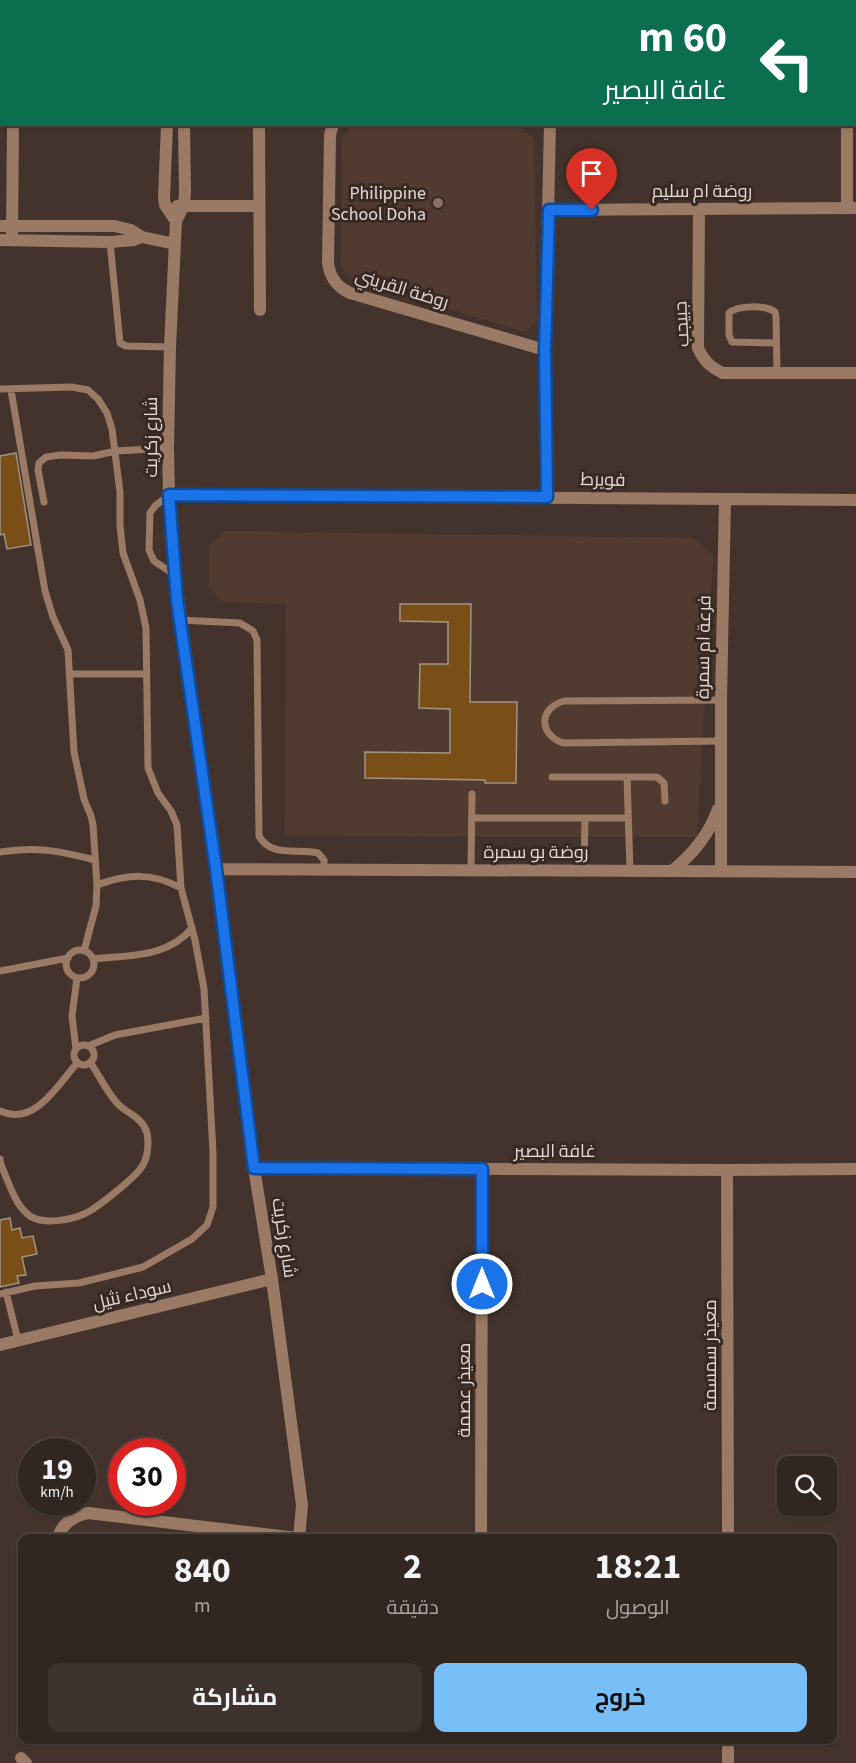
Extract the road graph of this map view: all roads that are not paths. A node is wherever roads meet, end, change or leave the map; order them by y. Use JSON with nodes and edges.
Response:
{"nodes":[{"id":1,"x":14,"y":126,"type":"edge"},
{"id":2,"x":166,"y":126,"type":"edge"},
{"id":3,"x":184,"y":126,"type":"edge"},
{"id":4,"x":332,"y":126,"type":"edge"},
{"id":5,"x":550,"y":126,"type":"edge"},
{"id":6,"x":848,"y":126,"type":"edge"},
{"id":7,"x":259,"y":128,"type":"dead end"},
{"id":8,"x":0,"y":140,"type":"edge"},
{"id":9,"x":13,"y":141,"type":"junction"},
{"id":10,"x":165,"y":205,"type":"junction"},
{"id":11,"x":184,"y":205,"type":"junction"},
{"id":12,"x":259,"y":206,"type":"junction"},
{"id":13,"x":851,"y":208,"type":"edge"},
{"id":14,"x":699,"y":209,"type":"junction"},
{"id":15,"x":549,"y":210,"type":"junction"},
{"id":16,"x":176,"y":221,"type":"junction"},
{"id":17,"x":6,"y":226,"type":"edge"},
{"id":18,"x":142,"y":237,"type":"junction"},
{"id":19,"x":6,"y":240,"type":"edge"},
{"id":20,"x":110,"y":242,"type":"junction"},
{"id":21,"x":175,"y":244,"type":"junction"},
{"id":22,"x":260,"y":310,"type":"dead end"},
{"id":23,"x":776,"y":343,"type":"junction"},
{"id":24,"x":170,"y":347,"type":"junction"},
{"id":25,"x":545,"y":350,"type":"junction"},
{"id":26,"x":777,"y":373,"type":"junction"},
{"id":27,"x":856,"y":373,"type":"edge"},
{"id":28,"x":0,"y":389,"type":"edge"},
{"id":29,"x":11,"y":390,"type":"junction"},
{"id":30,"x":168,"y":448,"type":"junction"},
{"id":31,"x":116,"y":450,"type":"junction"},
{"id":32,"x":169,"y":495,"type":"junction"},
{"id":33,"x":547,"y":497,"type":"junction"},
{"id":34,"x":726,"y":500,"type":"junction"},
{"id":35,"x":856,"y":500,"type":"edge"},
{"id":36,"x":45,"y":502,"type":"dead end"},
{"id":37,"x":175,"y":575,"type":"junction"},
{"id":38,"x":180,"y":620,"type":"junction"},
{"id":39,"x":69,"y":674,"type":"junction"},
{"id":40,"x":146,"y":674,"type":"junction"},
{"id":41,"x":721,"y":700,"type":"junction"},
{"id":42,"x":721,"y":741,"type":"junction"},
{"id":43,"x":552,"y":777,"type":"dead end"},
{"id":44,"x":627,"y":777,"type":"junction"},
{"id":45,"x":472,"y":794,"type":"dead end"},
{"id":46,"x":722,"y":796,"type":"junction"},
{"id":47,"x":665,"y":801,"type":"dead end"},
{"id":48,"x":472,"y":818,"type":"junction"},
{"id":49,"x":585,"y":818,"type":"junction"},
{"id":50,"x":628,"y":818,"type":"junction"},
{"id":51,"x":0,"y":852,"type":"edge"},
{"id":52,"x":95,"y":860,"type":"junction"},
{"id":53,"x":216,"y":869,"type":"junction"},
{"id":54,"x":324,"y":869,"type":"junction"},
{"id":55,"x":471,"y":869,"type":"junction"},
{"id":56,"x":584,"y":870,"type":"junction"},
{"id":57,"x":630,"y":870,"type":"junction"},
{"id":58,"x":672,"y":871,"type":"junction"},
{"id":59,"x":721,"y":871,"type":"junction"},
{"id":60,"x":856,"y":872,"type":"edge"},
{"id":61,"x":97,"y":885,"type":"junction"},
{"id":62,"x":181,"y":888,"type":"junction"},
{"id":63,"x":192,"y":928,"type":"junction"},
{"id":64,"x":84,"y":951,"type":"junction"},
{"id":65,"x":68,"y":958,"type":"junction"},
{"id":66,"x":93,"y":959,"type":"junction"},
{"id":67,"x":0,"y":971,"type":"edge"},
{"id":68,"x":77,"y":978,"type":"junction"},
{"id":69,"x":207,"y":1018,"type":"junction"},
{"id":70,"x":88,"y":1046,"type":"junction"},
{"id":71,"x":76,"y":1049,"type":"junction"},
{"id":72,"x":90,"y":1062,"type":"junction"},
{"id":73,"x":77,"y":1063,"type":"junction"},
{"id":74,"x":0,"y":1111,"type":"edge"},
{"id":75,"x":0,"y":1159,"type":"edge"},
{"id":76,"x":254,"y":1168,"type":"junction"},
{"id":77,"x":482,"y":1169,"type":"junction"},
{"id":78,"x":856,"y":1169,"type":"edge"},
{"id":79,"x":727,"y":1170,"type":"junction"},
{"id":80,"x":272,"y":1280,"type":"junction"},
{"id":81,"x":3,"y":1293,"type":"edge"},
{"id":82,"x":18,"y":1340,"type":"junction"},
{"id":83,"x":0,"y":1345,"type":"edge"},
{"id":84,"x":60,"y":1534,"type":"edge"},
{"id":85,"x":265,"y":1534,"type":"edge"},
{"id":86,"x":299,"y":1534,"type":"edge"},
{"id":87,"x":481,"y":1534,"type":"edge"},
{"id":88,"x":728,"y":1534,"type":"edge"},
{"id":89,"x":728,"y":1744,"type":"edge"},
{"id":90,"x":728,"y":1763,"type":"edge"}],
"edges":[{"from":1,"to":9,"type":"street"},
{"from":2,"to":10,"type":"street"},
{"from":3,"to":11,"type":"street","name":"شارع زكريت"},
{"from":4,"to":25,"type":"street","name":"روضة القريني"},
{"from":5,"to":15,"type":"street"},
{"from":6,"to":13,"type":"street"},
{"from":7,"to":12,"type":"street"},
{"from":8,"to":9,"type":"street"},
{"from":9,"to":17,"type":"street"},
{"from":10,"to":11,"type":"street"},
{"from":10,"to":16,"type":"street"},
{"from":11,"to":12,"type":"street"},
{"from":11,"to":16,"type":"street","name":"شارع زكريت"},
{"from":12,"to":22,"type":"street"},
{"from":13,"to":14,"type":"street","name":"روضة ام سليم"},
{"from":14,"to":15,"type":"street","name":"روضة ام سليم"},
{"from":14,"to":26,"type":"street","name":"جبيجب"},
{"from":15,"to":25,"type":"street"},
{"from":16,"to":21,"type":"street","name":"شارع زكريت"},
{"from":17,"to":18,"type":"street"},
{"from":17,"to":19,"type":"street"},
{"from":18,"to":20,"type":"street"},
{"from":18,"to":21,"type":"street"},
{"from":19,"to":20,"type":"street"},
{"from":20,"to":24,"type":"lane"},
{"from":21,"to":24,"type":"street","name":"شارع زكريت"},
{"from":23,"to":23,"type":"lane"},
{"from":23,"to":26,"type":"lane"},
{"from":24,"to":30,"type":"street","name":"شارع زكريت"},
{"from":25,"to":33,"type":"street"},
{"from":26,"to":27,"type":"street","name":"جبيجب"},
{"from":28,"to":29,"type":"lane"},
{"from":29,"to":31,"type":"lane"},
{"from":29,"to":39,"type":"lane"},
{"from":30,"to":31,"type":"lane"},
{"from":30,"to":32,"type":"street","name":"شارع زكريت"},
{"from":31,"to":36,"type":"lane"},
{"from":31,"to":40,"type":"lane"},
{"from":32,"to":33,"type":"street","name":"فويرط"},
{"from":32,"to":37,"type":"street","name":"شارع زكريت"},
{"from":32,"to":37,"type":"lane"},
{"from":33,"to":34,"type":"street","name":"فويرط"},
{"from":34,"to":35,"type":"street","name":"فويرط"},
{"from":34,"to":41,"type":"street","name":"فرعة ام سمرة"},
{"from":37,"to":38,"type":"street","name":"شارع زكريت"},
{"from":38,"to":53,"type":"street","name":"شارع زكريت"},
{"from":38,"to":54,"type":"lane"},
{"from":39,"to":40,"type":"lane"},
{"from":39,"to":52,"type":"lane"},
{"from":40,"to":62,"type":"lane"},
{"from":41,"to":42,"type":"street","name":"فرعة ام سمرة"},
{"from":41,"to":42,"type":"lane"},
{"from":42,"to":46,"type":"street","name":"فرعة ام سمرة"},
{"from":43,"to":44,"type":"lane"},
{"from":44,"to":47,"type":"lane"},
{"from":44,"to":50,"type":"lane"},
{"from":45,"to":48,"type":"lane"},
{"from":46,"to":58,"type":"street","name":"فرعة ام سمرة"},
{"from":46,"to":59,"type":"street","name":"فرعة ام سمرة"},
{"from":48,"to":49,"type":"lane"},
{"from":48,"to":55,"type":"lane"},
{"from":49,"to":50,"type":"lane"},
{"from":49,"to":56,"type":"lane"},
{"from":50,"to":57,"type":"lane"},
{"from":51,"to":52,"type":"lane"},
{"from":52,"to":61,"type":"lane"},
{"from":53,"to":54,"type":"street","name":"روضة بو سمرة"},
{"from":53,"to":76,"type":"street","name":"شارع زكريت"},
{"from":54,"to":55,"type":"street","name":"روضة بو سمرة"},
{"from":55,"to":56,"type":"street","name":"روضة بو سمرة"},
{"from":56,"to":57,"type":"street","name":"روضة بو سمرة"},
{"from":57,"to":58,"type":"street","name":"روضة بو سمرة"},
{"from":58,"to":59,"type":"street","name":"روضة بو سمرة"},
{"from":59,"to":60,"type":"street","name":"روضة بو سمرة"},
{"from":61,"to":62,"type":"lane"},
{"from":61,"to":64,"type":"lane"},
{"from":62,"to":63,"type":"lane"},
{"from":63,"to":66,"type":"lane"},
{"from":63,"to":69,"type":"lane"},
{"from":64,"to":65,"type":"lane"},
{"from":64,"to":66,"type":"lane"},
{"from":65,"to":67,"type":"lane"},
{"from":65,"to":68,"type":"lane"},
{"from":66,"to":68,"type":"lane"},
{"from":68,"to":71,"type":"lane"},
{"from":69,"to":70,"type":"lane"},
{"from":69,"to":81,"type":"lane"},
{"from":70,"to":71,"type":"lane"},
{"from":70,"to":72,"type":"lane"},
{"from":71,"to":73,"type":"lane"},
{"from":72,"to":73,"type":"lane"},
{"from":72,"to":75,"type":"lane"},
{"from":73,"to":74,"type":"lane"},
{"from":76,"to":77,"type":"street","name":"غافة البصير"},
{"from":76,"to":80,"type":"street","name":"شارع زكريت"},
{"from":77,"to":79,"type":"street","name":"غافة البصير"},
{"from":77,"to":87,"type":"street","name":"معيذر عصمة"},
{"from":78,"to":79,"type":"street","name":"غافة البصير"},
{"from":79,"to":88,"type":"street","name":"معيذر سمسمة"},
{"from":80,"to":82,"type":"street","name":"سوداء نثيل"},
{"from":80,"to":86,"type":"street","name":"شارع زكريت"},
{"from":81,"to":82,"type":"lane"},
{"from":82,"to":83,"type":"street","name":"سوداء نثيل"},
{"from":84,"to":85,"type":"street"},
{"from":89,"to":90,"type":"street"}]}
